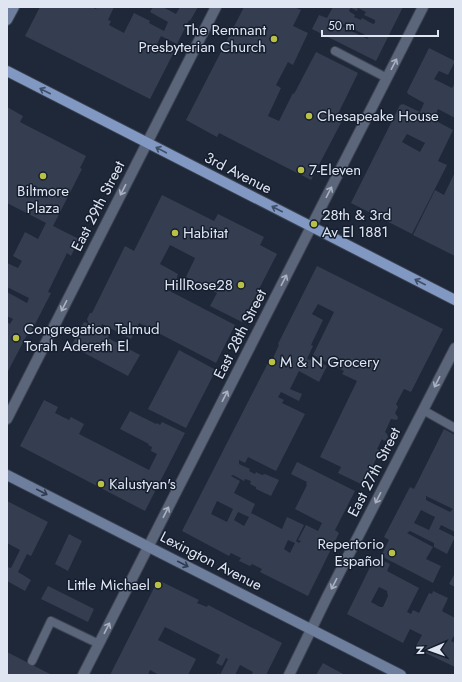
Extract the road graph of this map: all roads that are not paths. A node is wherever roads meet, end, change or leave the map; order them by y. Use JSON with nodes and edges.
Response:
{"nodes":[{"id":1,"x":14,"y":7,"type":"edge"},
{"id":2,"x":216,"y":7,"type":"edge"},
{"id":3,"x":423,"y":7,"type":"edge"},
{"id":4,"x":7,"y":20,"type":"edge"},
{"id":5,"x":335,"y":51,"type":"dead end"},
{"id":6,"x":7,"y":71,"type":"edge"},
{"id":7,"x":387,"y":78,"type":"junction"},
{"id":8,"x":147,"y":143,"type":"junction"},
{"id":9,"x":312,"y":227,"type":"junction"},
{"id":10,"x":455,"y":300,"type":"edge"},
{"id":11,"x":455,"y":348,"type":"edge"},
{"id":12,"x":423,"y":410,"type":"junction"},
{"id":13,"x":7,"y":419,"type":"edge"},
{"id":14,"x":455,"y":428,"type":"edge"},
{"id":15,"x":7,"y":475,"type":"edge"},
{"id":16,"x":149,"y":546,"type":"junction"},
{"id":17,"x":311,"y":629,"type":"junction"},
{"id":18,"x":100,"y":644,"type":"junction"},
{"id":19,"x":32,"y":661,"type":"dead end"},
{"id":20,"x":83,"y":675,"type":"edge"},
{"id":21,"x":289,"y":675,"type":"edge"},
{"id":22,"x":401,"y":675,"type":"edge"}],
"edges":[{"from":1,"to":4,"type":"main road"},
{"from":2,"to":8,"type":"street","name":"East 29th Street"},
{"from":7,"to":3,"type":"street","name":"East 28th Street","one_way":true},
{"from":5,"to":7,"type":"lane"},
{"from":8,"to":6,"type":"main road","name":"3rd Avenue","one_way":true},
{"from":9,"to":7,"type":"street","name":"East 28th Street","one_way":true},
{"from":9,"to":8,"type":"main road","name":"3rd Avenue","one_way":true},
{"from":8,"to":13,"type":"street","name":"East 29th Street","one_way":true},
{"from":10,"to":9,"type":"main road","name":"3rd Avenue","one_way":true},
{"from":16,"to":9,"type":"street","name":"East 28th Street","one_way":true},
{"from":11,"to":12,"type":"street","name":"East 27th Street","one_way":true},
{"from":12,"to":14,"type":"lane"},
{"from":12,"to":17,"type":"street","name":"East 27th Street","one_way":true},
{"from":15,"to":16,"type":"main road","name":"Lexington Avenue","one_way":true},
{"from":16,"to":17,"type":"main road","name":"Lexington Avenue","one_way":true},
{"from":18,"to":16,"type":"street","name":"East 28th Street","one_way":true},
{"from":17,"to":21,"type":"street","name":"East 27th Street"},
{"from":17,"to":22,"type":"main road","name":"Lexington Avenue"},
{"from":18,"to":19,"type":"lane"},
{"from":18,"to":20,"type":"street","name":"East 28th Street"}]}
